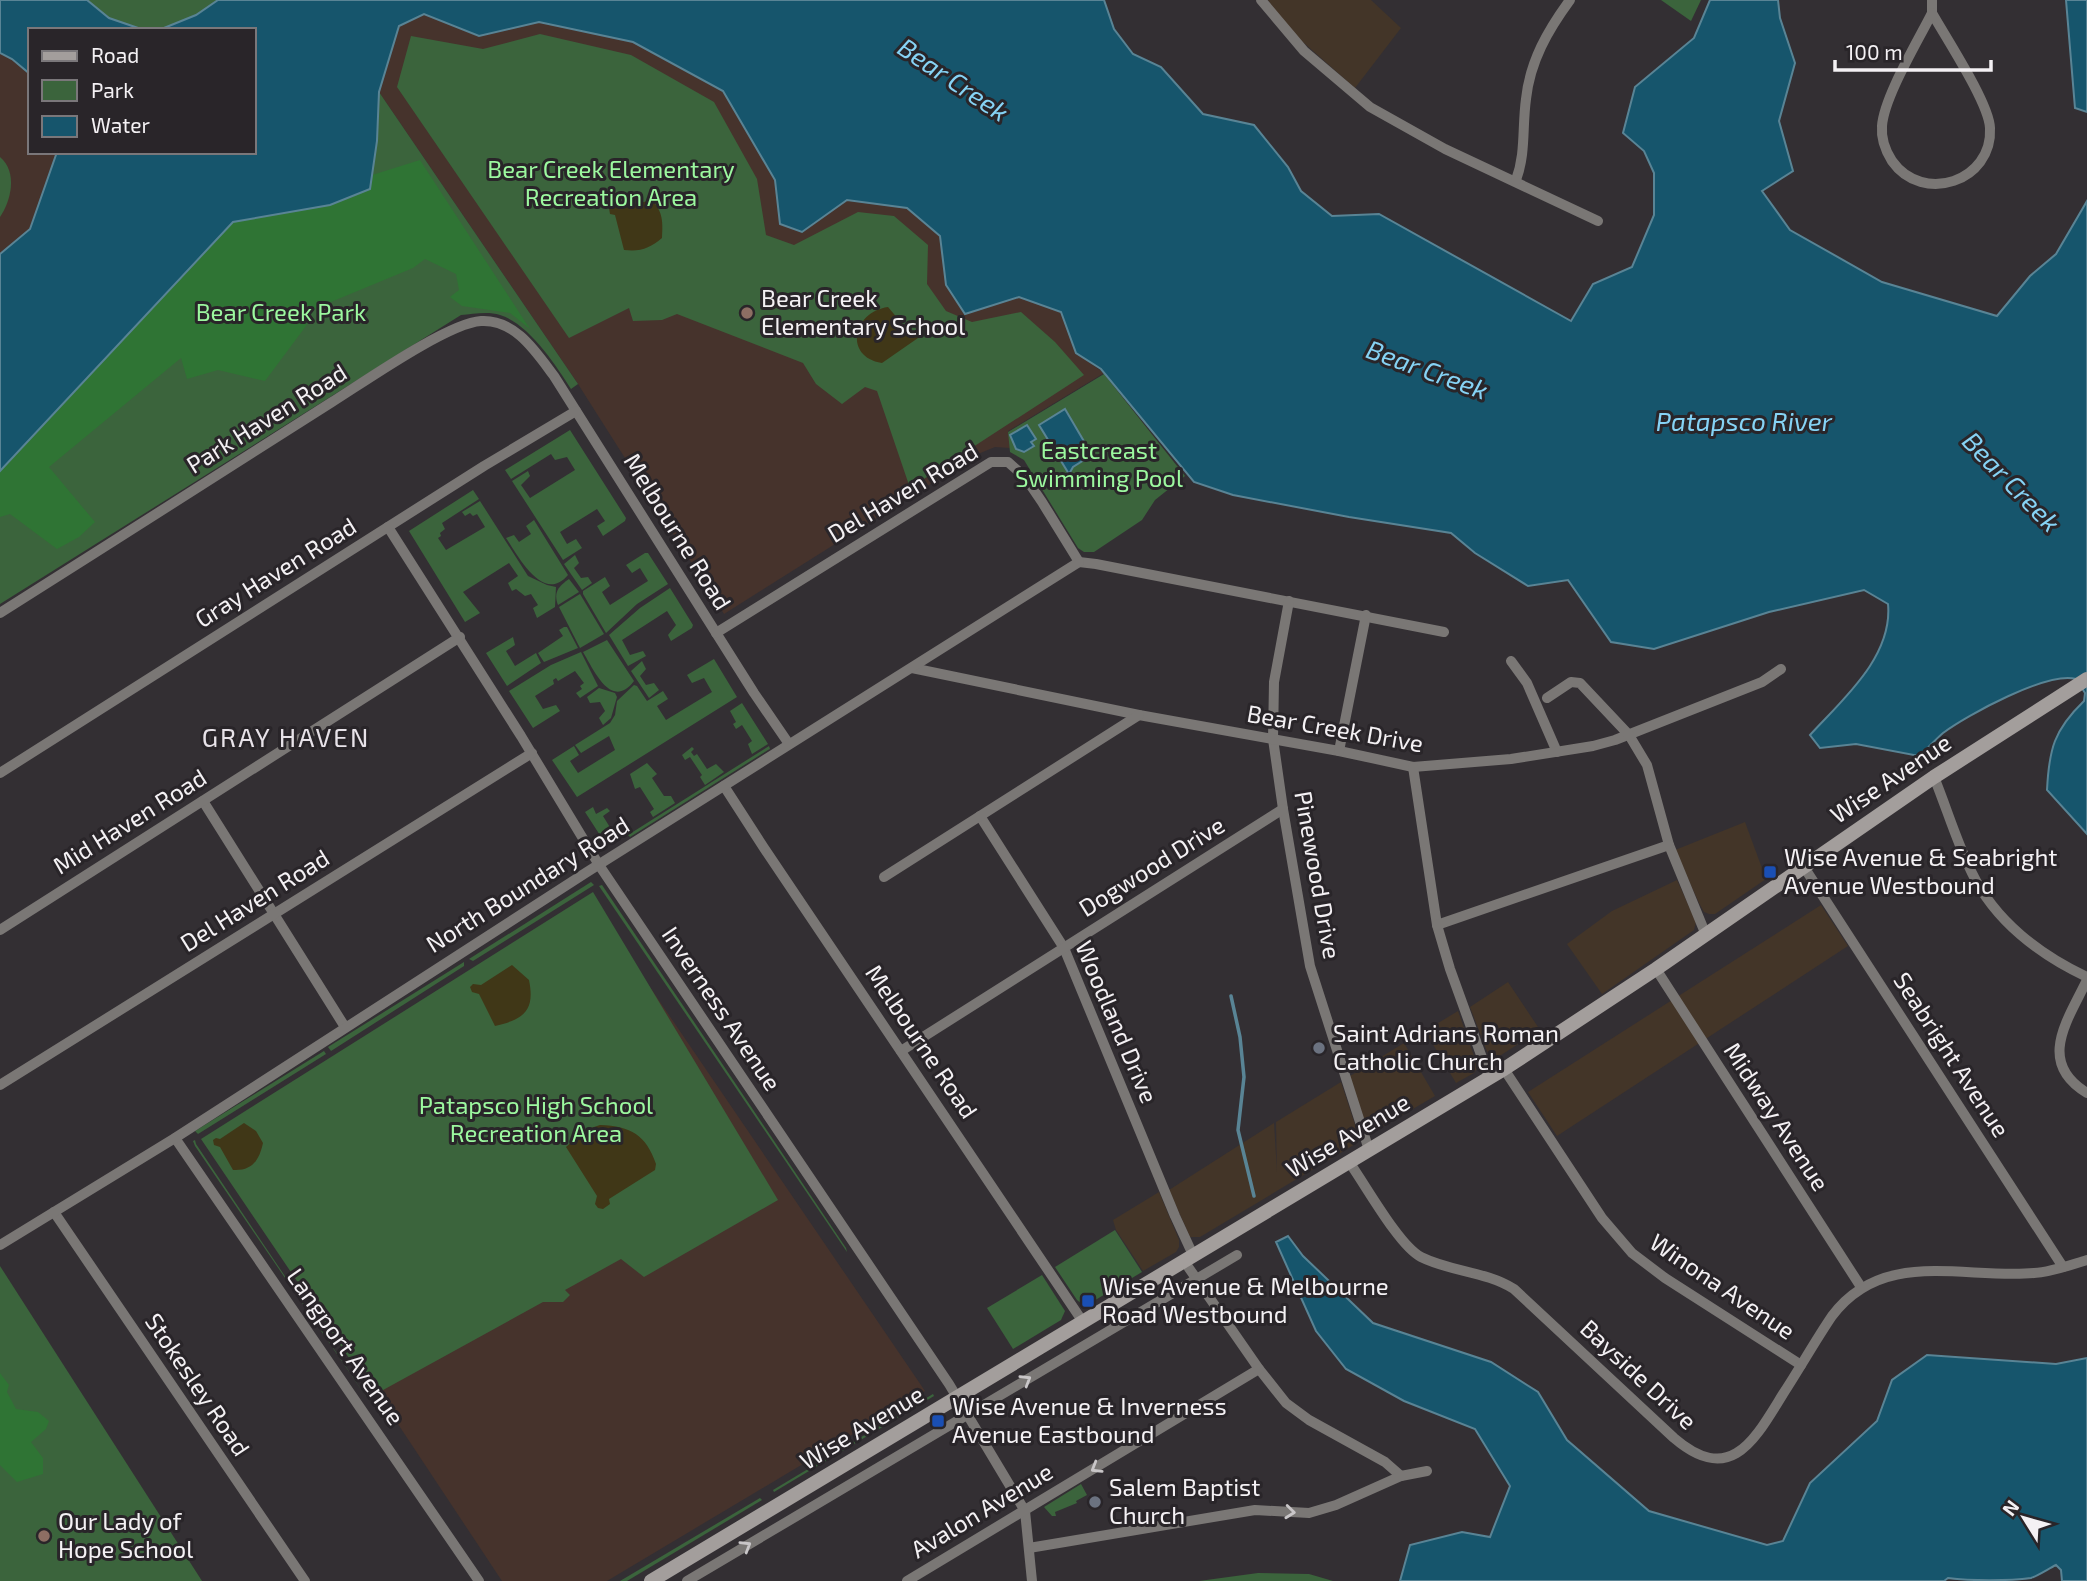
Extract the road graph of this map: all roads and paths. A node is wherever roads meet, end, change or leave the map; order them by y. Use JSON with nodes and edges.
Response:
{"nodes":[{"id":1,"x":1261,"y":0,"type":"edge"},
{"id":2,"x":1570,"y":0,"type":"edge"},
{"id":3,"x":1932,"y":0,"type":"edge"},
{"id":4,"x":1932,"y":13,"type":"junction"},
{"id":5,"x":1516,"y":180,"type":"junction"},
{"id":6,"x":1598,"y":221,"type":"dead end"},
{"id":7,"x":554,"y":376,"type":"joint"},
{"id":8,"x":576,"y":411,"type":"junction"},
{"id":9,"x":388,"y":527,"type":"junction"},
{"id":10,"x":1079,"y":562,"type":"junction"},
{"id":11,"x":1289,"y":601,"type":"junction"},
{"id":12,"x":0,"y":613,"type":"edge"},
{"id":13,"x":1366,"y":615,"type":"junction"},
{"id":14,"x":1444,"y":632,"type":"dead end"},
{"id":15,"x":716,"y":633,"type":"junction"},
{"id":16,"x":460,"y":637,"type":"junction"},
{"id":17,"x":1511,"y":661,"type":"dead end"},
{"id":18,"x":912,"y":668,"type":"junction"},
{"id":19,"x":1781,"y":668,"type":"dead end"},
{"id":20,"x":2087,"y":679,"type":"edge"},
{"id":21,"x":1547,"y":698,"type":"dead end"},
{"id":22,"x":1139,"y":715,"type":"junction"},
{"id":23,"x":1629,"y":735,"type":"junction"},
{"id":24,"x":1273,"y":739,"type":"junction"},
{"id":25,"x":789,"y":744,"type":"junction"},
{"id":26,"x":1339,"y":751,"type":"junction"},
{"id":27,"x":1557,"y":752,"type":"junction"},
{"id":28,"x":532,"y":753,"type":"junction"},
{"id":29,"x":1413,"y":767,"type":"junction"},
{"id":30,"x":0,"y":773,"type":"edge"},
{"id":31,"x":1934,"y":777,"type":"junction"},
{"id":32,"x":724,"y":786,"type":"junction"},
{"id":33,"x":203,"y":801,"type":"junction"},
{"id":34,"x":1283,"y":809,"type":"junction"},
{"id":35,"x":980,"y":816,"type":"junction"},
{"id":36,"x":1669,"y":845,"type":"junction"},
{"id":37,"x":599,"y":865,"type":"junction"},
{"id":38,"x":1804,"y":867,"type":"junction"},
{"id":39,"x":884,"y":877,"type":"dead end"},
{"id":40,"x":274,"y":914,"type":"junction"},
{"id":41,"x":1437,"y":925,"type":"junction"},
{"id":42,"x":0,"y":930,"type":"edge"},
{"id":43,"x":1706,"y":935,"type":"junction"},
{"id":44,"x":1063,"y":948,"type":"junction"},
{"id":45,"x":1656,"y":969,"type":"junction"},
{"id":46,"x":2087,"y":978,"type":"edge"},
{"id":47,"x":345,"y":1027,"type":"junction"},
{"id":48,"x":901,"y":1051,"type":"junction"},
{"id":49,"x":1504,"y":1069,"type":"junction"},
{"id":50,"x":1489,"y":1077,"type":"junction"},
{"id":51,"x":0,"y":1085,"type":"edge"},
{"id":52,"x":2087,"y":1093,"type":"edge"},
{"id":53,"x":175,"y":1138,"type":"junction"},
{"id":54,"x":1369,"y":1150,"type":"junction"},
{"id":55,"x":1349,"y":1161,"type":"junction"},
{"id":56,"x":54,"y":1212,"type":"junction"},
{"id":57,"x":0,"y":1245,"type":"edge"},
{"id":58,"x":1237,"y":1255,"type":"dead end"},
{"id":59,"x":1188,"y":1258,"type":"junction"},
{"id":60,"x":2087,"y":1259,"type":"edge"},
{"id":61,"x":2063,"y":1267,"type":"junction"},
{"id":62,"x":1196,"y":1279,"type":"junction"},
{"id":63,"x":1861,"y":1287,"type":"junction"},
{"id":64,"x":1083,"y":1322,"type":"junction"},
{"id":65,"x":1801,"y":1365,"type":"junction"},
{"id":66,"x":1259,"y":1369,"type":"junction"},
{"id":67,"x":957,"y":1397,"type":"junction"},
{"id":68,"x":967,"y":1415,"type":"junction"},
{"id":69,"x":1427,"y":1471,"type":"dead end"},
{"id":70,"x":1401,"y":1476,"type":"junction"},
{"id":71,"x":1025,"y":1511,"type":"junction"},
{"id":72,"x":1029,"y":1548,"type":"junction"},
{"id":73,"x":305,"y":1581,"type":"edge"},
{"id":74,"x":479,"y":1581,"type":"edge"},
{"id":75,"x":651,"y":1581,"type":"edge"},
{"id":76,"x":687,"y":1581,"type":"edge"},
{"id":77,"x":907,"y":1581,"type":"edge"},
{"id":78,"x":1032,"y":1581,"type":"edge"}],
"edges":[{"from":1,"to":5,"type":"street"},
{"from":2,"to":5,"type":"street"},
{"from":3,"to":4,"type":"street"},
{"from":4,"to":4,"type":"street"},
{"from":5,"to":6,"type":"street"},
{"from":7,"to":8,"type":"street","name":"Melbourne Road"},
{"from":7,"to":12,"type":"street","name":"Park Haven Road"},
{"from":8,"to":9,"type":"street","name":"Gray Haven Road"},
{"from":8,"to":15,"type":"street","name":"Melbourne Road"},
{"from":9,"to":16,"type":"street","name":"Inverness Avenue"},
{"from":9,"to":30,"type":"street","name":"Gray Haven Road"},
{"from":10,"to":11,"type":"street"},
{"from":10,"to":15,"type":"street","name":"Del Haven Road"},
{"from":10,"to":18,"type":"street","name":"North Boundary Road"},
{"from":11,"to":13,"type":"street"},
{"from":11,"to":24,"type":"street","name":"Pinewood Drive"},
{"from":13,"to":14,"type":"street"},
{"from":13,"to":26,"type":"street"},
{"from":15,"to":25,"type":"street","name":"Melbourne Road"},
{"from":16,"to":28,"type":"street","name":"Inverness Avenue"},
{"from":16,"to":33,"type":"street","name":"Mid Haven Road"},
{"from":17,"to":27,"type":"street"},
{"from":18,"to":22,"type":"street","name":"Bear Creek Drive"},
{"from":18,"to":25,"type":"street","name":"North Boundary Road"},
{"from":19,"to":23,"type":"street","name":"Bear Creek Drive"},
{"from":20,"to":31,"type":"main road","name":"Wise Avenue"},
{"from":21,"to":23,"type":"street"},
{"from":22,"to":24,"type":"street","name":"Bear Creek Drive"},
{"from":22,"to":35,"type":"street"},
{"from":23,"to":27,"type":"street","name":"Bear Creek Drive"},
{"from":23,"to":36,"type":"street"},
{"from":24,"to":26,"type":"street","name":"Bear Creek Drive"},
{"from":24,"to":34,"type":"street","name":"Pinewood Drive"},
{"from":25,"to":32,"type":"street","name":"North Boundary Road"},
{"from":26,"to":29,"type":"street","name":"Bear Creek Drive"},
{"from":27,"to":29,"type":"street","name":"Bear Creek Drive"},
{"from":28,"to":37,"type":"street","name":"Inverness Avenue"},
{"from":28,"to":40,"type":"street","name":"Del Haven Road"},
{"from":29,"to":41,"type":"street"},
{"from":31,"to":38,"type":"main road","name":"Wise Avenue"},
{"from":31,"to":46,"type":"street"},
{"from":32,"to":37,"type":"street","name":"North Boundary Road"},
{"from":32,"to":48,"type":"street","name":"Melbourne Road"},
{"from":33,"to":40,"type":"street"},
{"from":33,"to":42,"type":"street","name":"Mid Haven Road"},
{"from":34,"to":44,"type":"street","name":"Dogwood Drive"},
{"from":34,"to":54,"type":"street","name":"Pinewood Drive"},
{"from":35,"to":39,"type":"street"},
{"from":35,"to":44,"type":"street","name":"Woodland Drive"},
{"from":36,"to":41,"type":"street"},
{"from":36,"to":43,"type":"street"},
{"from":37,"to":47,"type":"street","name":"North Boundary Road"},
{"from":37,"to":67,"type":"street","name":"Inverness Avenue"},
{"from":38,"to":43,"type":"main road","name":"Wise Avenue"},
{"from":38,"to":61,"type":"street","name":"Seabright Avenue"},
{"from":40,"to":47,"type":"street"},
{"from":40,"to":51,"type":"street","name":"Del Haven Road"},
{"from":41,"to":50,"type":"street"},
{"from":43,"to":45,"type":"main road","name":"Wise Avenue"},
{"from":44,"to":48,"type":"street","name":"Dogwood Drive"},
{"from":44,"to":59,"type":"street","name":"Woodland Drive"},
{"from":45,"to":49,"type":"main road","name":"Wise Avenue"},
{"from":45,"to":63,"type":"street","name":"Midway Avenue"},
{"from":46,"to":52,"type":"street"},
{"from":47,"to":53,"type":"street","name":"North Boundary Road"},
{"from":48,"to":64,"type":"street","name":"Melbourne Road"},
{"from":49,"to":50,"type":"main road","name":"Wise Avenue"},
{"from":49,"to":65,"type":"street","name":"Winona Avenue"},
{"from":50,"to":54,"type":"main road","name":"Wise Avenue"},
{"from":53,"to":56,"type":"street","name":"North Boundary Road"},
{"from":53,"to":74,"type":"street","name":"Langport Avenue"},
{"from":54,"to":55,"type":"main road","name":"Wise Avenue"},
{"from":55,"to":59,"type":"main road","name":"Wise Avenue"},
{"from":55,"to":65,"type":"street","name":"Bayside Drive"},
{"from":56,"to":57,"type":"street","name":"North Boundary Road"},
{"from":56,"to":73,"type":"street","name":"Stokesley Road"},
{"from":58,"to":62,"type":"street","name":"Wise Avenue"},
{"from":59,"to":62,"type":"street","name":"Woodland Drive"},
{"from":59,"to":64,"type":"main road","name":"Wise Avenue"},
{"from":60,"to":61,"type":"street","name":"Bayside Drive"},
{"from":61,"to":63,"type":"street","name":"Bayside Drive"},
{"from":62,"to":66,"type":"street","name":"Woodland Drive"},
{"from":68,"to":62,"type":"street","name":"Wise Avenue","one_way":true},
{"from":63,"to":65,"type":"street","name":"Bayside Drive"},
{"from":64,"to":67,"type":"main road","name":"Wise Avenue"},
{"from":66,"to":70,"type":"street","name":"Woodland Drive"},
{"from":66,"to":71,"type":"street","name":"Avalon Avenue","one_way":true},
{"from":67,"to":68,"type":"street","name":"Inverness Avenue"},
{"from":67,"to":75,"type":"main road","name":"Wise Avenue"},
{"from":68,"to":71,"type":"street","name":"Inverness Avenue"},
{"from":76,"to":68,"type":"street","name":"Wise Avenue","one_way":true},
{"from":69,"to":70,"type":"street"},
{"from":72,"to":70,"type":"street","one_way":true},
{"from":71,"to":72,"type":"street"},
{"from":71,"to":77,"type":"street","name":"Avalon Avenue"},
{"from":72,"to":78,"type":"street"}]}
